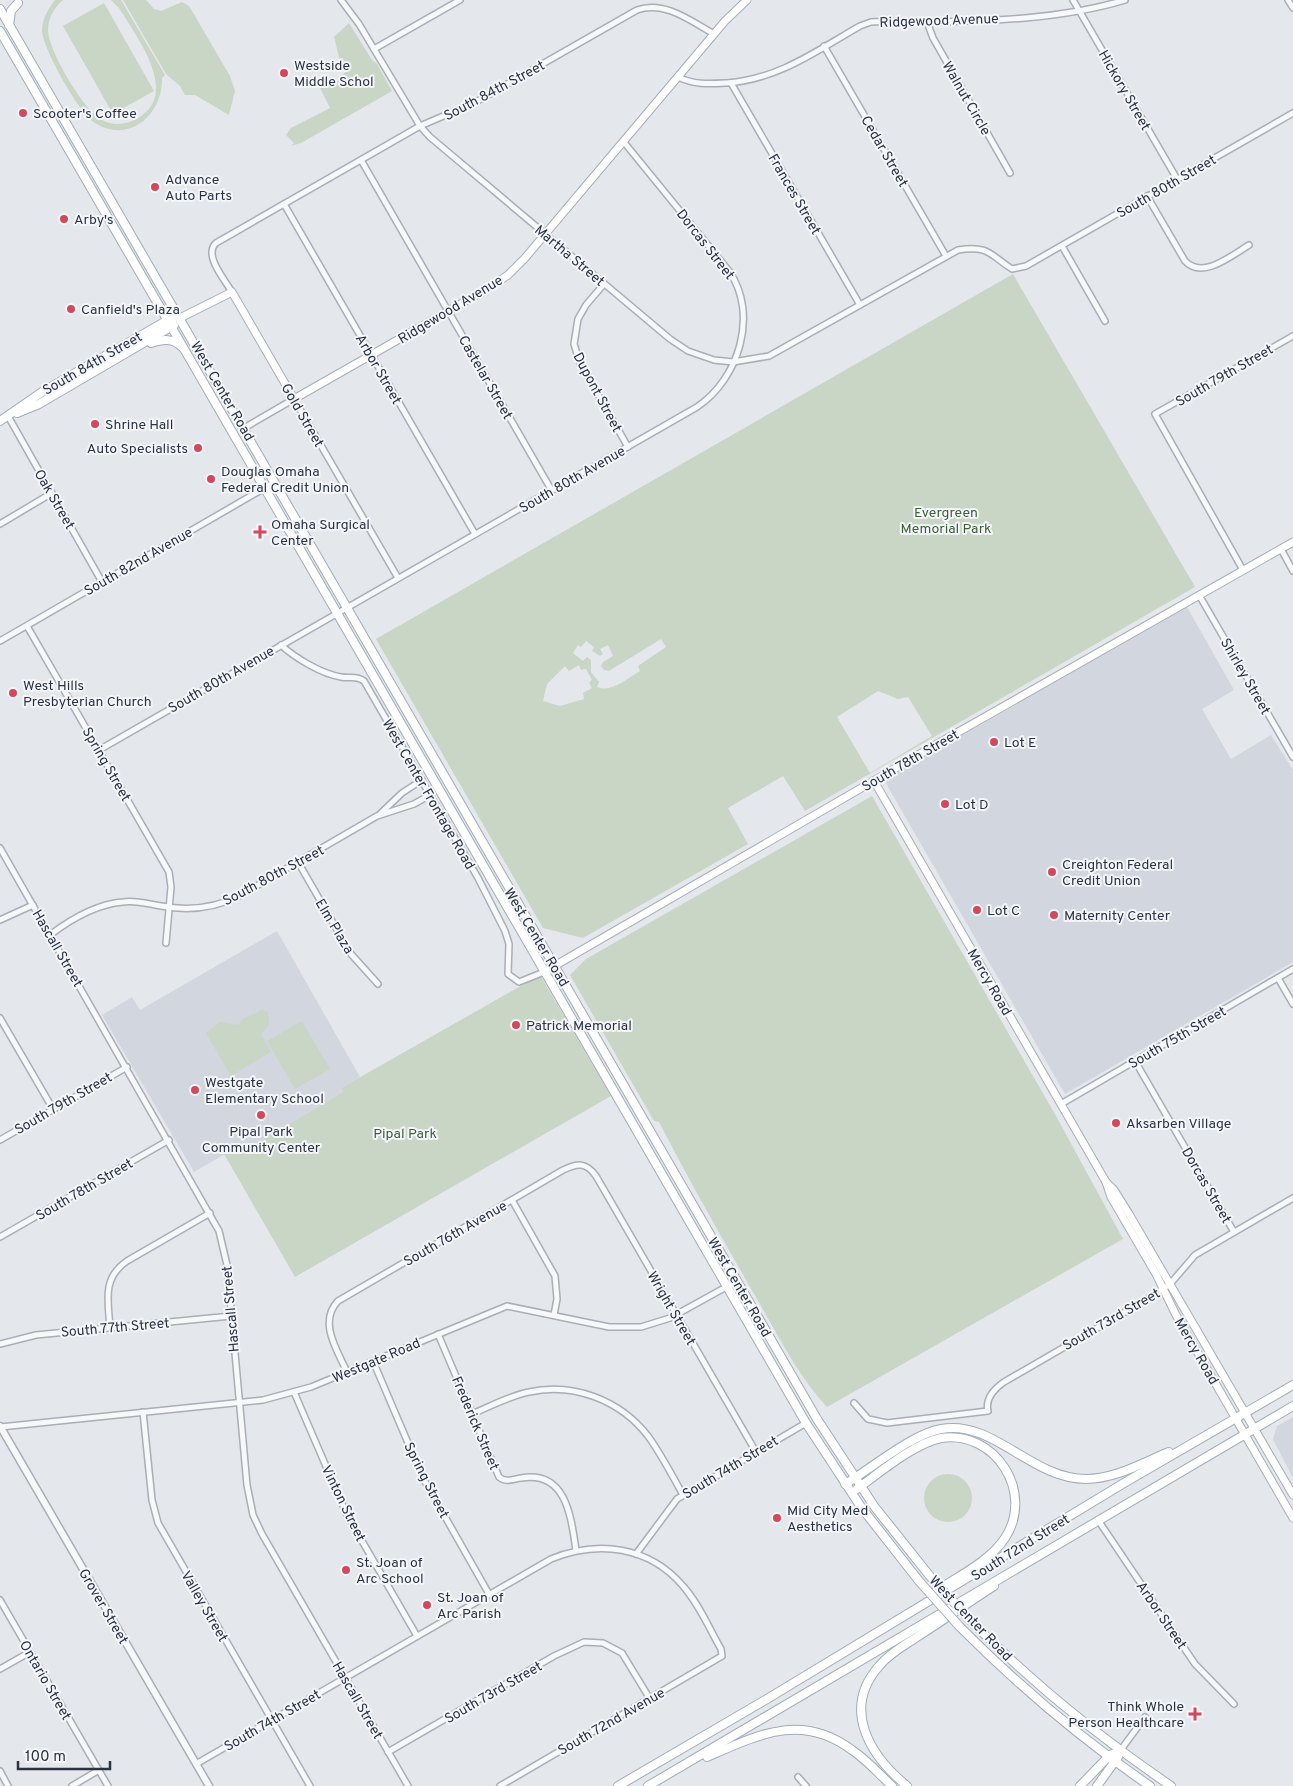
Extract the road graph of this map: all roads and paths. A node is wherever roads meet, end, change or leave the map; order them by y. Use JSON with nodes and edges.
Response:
{"nodes":[{"id":1,"x":341,"y":0,"type":"edge"},
{"id":2,"x":460,"y":0,"type":"edge"},
{"id":3,"x":747,"y":0,"type":"edge"},
{"id":4,"x":1073,"y":0,"type":"edge"},
{"id":5,"x":1124,"y":0,"type":"edge"},
{"id":6,"x":1288,"y":0,"type":"edge"},
{"id":7,"x":18,"y":3,"type":"dead end"},
{"id":8,"x":1293,"y":8,"type":"edge"},
{"id":9,"x":0,"y":9,"type":"edge"},
{"id":10,"x":1080,"y":12,"type":"junction"},
{"id":11,"x":927,"y":22,"type":"junction"},
{"id":12,"x":9,"y":24,"type":"junction"},
{"id":13,"x":0,"y":31,"type":"edge"},
{"id":14,"x":714,"y":34,"type":"junction"},
{"id":15,"x":824,"y":46,"type":"junction"},
{"id":16,"x":374,"y":49,"type":"junction"},
{"id":17,"x":678,"y":77,"type":"junction"},
{"id":18,"x":731,"y":83,"type":"junction"},
{"id":19,"x":1293,"y":113,"type":"edge"},
{"id":20,"x":420,"y":126,"type":"junction"},
{"id":21,"x":623,"y":141,"type":"junction"},
{"id":22,"x":361,"y":160,"type":"junction"},
{"id":23,"x":1010,"y":173,"type":"dead end"},
{"id":24,"x":1177,"y":179,"type":"junction"},
{"id":25,"x":1148,"y":196,"type":"junction"},
{"id":26,"x":284,"y":204,"type":"junction"},
{"id":27,"x":545,"y":234,"type":"junction"},
{"id":28,"x":1249,"y":245,"type":"dead end"},
{"id":29,"x":1062,"y":246,"type":"junction"},
{"id":30,"x":211,"y":250,"type":"joint"},
{"id":31,"x":946,"y":256,"type":"junction"},
{"id":32,"x":604,"y":284,"type":"junction"},
{"id":33,"x":232,"y":292,"type":"junction"},
{"id":34,"x":860,"y":305,"type":"junction"},
{"id":35,"x":448,"y":311,"type":"junction"},
{"id":36,"x":180,"y":318,"type":"junction"},
{"id":37,"x":1105,"y":321,"type":"dead end"},
{"id":38,"x":170,"y":323,"type":"junction"},
{"id":39,"x":1293,"y":336,"type":"edge"},
{"id":40,"x":135,"y":349,"type":"junction"},
{"id":41,"x":188,"y":354,"type":"junction"},
{"id":42,"x":371,"y":355,"type":"junction"},
{"id":43,"x":733,"y":362,"type":"junction"},
{"id":44,"x":294,"y":399,"type":"junction"},
{"id":45,"x":8,"y":416,"type":"junction"},
{"id":46,"x":0,"y":421,"type":"edge"},
{"id":47,"x":244,"y":428,"type":"junction"},
{"id":48,"x":628,"y":447,"type":"junction"},
{"id":49,"x":275,"y":482,"type":"junction"},
{"id":50,"x":265,"y":488,"type":"junction"},
{"id":51,"x":552,"y":490,"type":"junction"},
{"id":52,"x":52,"y":493,"type":"junction"},
{"id":53,"x":0,"y":524,"type":"edge"},
{"id":54,"x":475,"y":534,"type":"junction"},
{"id":55,"x":1293,"y":542,"type":"edge"},
{"id":56,"x":1281,"y":549,"type":"junction"},
{"id":57,"x":1243,"y":570,"type":"junction"},
{"id":58,"x":1293,"y":571,"type":"edge"},
{"id":59,"x":398,"y":578,"type":"junction"},
{"id":60,"x":102,"y":582,"type":"junction"},
{"id":61,"x":1199,"y":595,"type":"junction"},
{"id":62,"x":347,"y":606,"type":"junction"},
{"id":63,"x":336,"y":613,"type":"junction"},
{"id":64,"x":27,"y":626,"type":"junction"},
{"id":65,"x":0,"y":641,"type":"edge"},
{"id":66,"x":281,"y":645,"type":"junction"},
{"id":67,"x":99,"y":750,"type":"junction"},
{"id":68,"x":1293,"y":757,"type":"edge"},
{"id":69,"x":422,"y":780,"type":"junction"},
{"id":70,"x":874,"y":781,"type":"junction"},
{"id":71,"x":430,"y":795,"type":"junction"},
{"id":72,"x":377,"y":816,"type":"junction"},
{"id":73,"x":0,"y":848,"type":"edge"},
{"id":74,"x":298,"y":862,"type":"junction"},
{"id":75,"x":33,"y":905,"type":"junction"},
{"id":76,"x":169,"y":907,"type":"junction"},
{"id":77,"x":0,"y":920,"type":"edge"},
{"id":78,"x":50,"y":935,"type":"junction"},
{"id":79,"x":166,"y":943,"type":"dead end"},
{"id":80,"x":555,"y":966,"type":"junction"},
{"id":81,"x":1293,"y":970,"type":"edge"},
{"id":82,"x":544,"y":972,"type":"junction"},
{"id":83,"x":1278,"y":978,"type":"junction"},
{"id":84,"x":528,"y":980,"type":"joint"},
{"id":85,"x":378,"y":984,"type":"dead end"},
{"id":86,"x":1293,"y":1004,"type":"edge"},
{"id":87,"x":0,"y":1018,"type":"edge"},
{"id":88,"x":1135,"y":1061,"type":"junction"},
{"id":89,"x":127,"y":1067,"type":"junction"},
{"id":90,"x":1061,"y":1104,"type":"junction"},
{"id":91,"x":53,"y":1109,"type":"junction"},
{"id":92,"x":0,"y":1140,"type":"edge"},
{"id":93,"x":169,"y":1140,"type":"junction"},
{"id":94,"x":586,"y":1165,"type":"joint"},
{"id":95,"x":1106,"y":1182,"type":"junction"},
{"id":96,"x":1293,"y":1198,"type":"edge"},
{"id":97,"x":512,"y":1200,"type":"junction"},
{"id":98,"x":210,"y":1213,"type":"junction"},
{"id":99,"x":1234,"y":1232,"type":"junction"},
{"id":100,"x":0,"y":1238,"type":"edge"},
{"id":101,"x":736,"y":1281,"type":"junction"},
{"id":102,"x":1170,"y":1284,"type":"junction"},
{"id":103,"x":726,"y":1287,"type":"junction"},
{"id":104,"x":1163,"y":1289,"type":"junction"},
{"id":105,"x":676,"y":1314,"type":"junction"},
{"id":106,"x":554,"y":1315,"type":"junction"},
{"id":107,"x":231,"y":1316,"type":"junction"},
{"id":108,"x":110,"y":1328,"type":"junction"},
{"id":109,"x":438,"y":1334,"type":"junction"},
{"id":110,"x":0,"y":1344,"type":"edge"},
{"id":111,"x":373,"y":1361,"type":"junction"},
{"id":112,"x":347,"y":1372,"type":"junction"},
{"id":113,"x":1293,"y":1386,"type":"edge"},
{"id":114,"x":294,"y":1392,"type":"junction"},
{"id":115,"x":239,"y":1403,"type":"junction"},
{"id":116,"x":854,"y":1403,"type":"dead end"},
{"id":117,"x":1293,"y":1406,"type":"edge"},
{"id":118,"x":143,"y":1412,"type":"junction"},
{"id":119,"x":1246,"y":1412,"type":"junction"},
{"id":120,"x":472,"y":1414,"type":"junction"},
{"id":121,"x":1236,"y":1418,"type":"junction"},
{"id":122,"x":806,"y":1423,"type":"junction"},
{"id":123,"x":0,"y":1427,"type":"edge"},
{"id":124,"x":1254,"y":1428,"type":"junction"},
{"id":125,"x":1245,"y":1434,"type":"junction"},
{"id":126,"x":1194,"y":1442,"type":"junction"},
{"id":127,"x":756,"y":1452,"type":"junction"},
{"id":128,"x":855,"y":1478,"type":"junction"},
{"id":129,"x":845,"y":1484,"type":"junction"},
{"id":130,"x":861,"y":1486,"type":"junction"},
{"id":131,"x":851,"y":1493,"type":"junction"},
{"id":132,"x":683,"y":1495,"type":"junction"},
{"id":133,"x":1293,"y":1495,"type":"edge"},
{"id":134,"x":1293,"y":1518,"type":"edge"},
{"id":135,"x":1098,"y":1520,"type":"junction"},
{"id":136,"x":1056,"y":1544,"type":"junction"},
{"id":137,"x":576,"y":1550,"type":"junction"},
{"id":138,"x":636,"y":1554,"type":"junction"},
{"id":139,"x":490,"y":1594,"type":"junction"},
{"id":140,"x":0,"y":1600,"type":"edge"},
{"id":141,"x":417,"y":1636,"type":"junction"},
{"id":142,"x":868,"y":1638,"type":"junction"},
{"id":143,"x":30,"y":1652,"type":"junction"},
{"id":144,"x":0,"y":1669,"type":"edge"},
{"id":145,"x":345,"y":1678,"type":"junction"},
{"id":146,"x":650,"y":1698,"type":"junction"},
{"id":147,"x":1234,"y":1704,"type":"dead end"},
{"id":148,"x":1145,"y":1717,"type":"dead end"},
{"id":149,"x":272,"y":1720,"type":"junction"},
{"id":150,"x":1120,"y":1751,"type":"junction"},
{"id":151,"x":388,"y":1752,"type":"junction"},
{"id":152,"x":1108,"y":1756,"type":"junction"},
{"id":153,"x":1116,"y":1762,"type":"junction"},
{"id":154,"x":196,"y":1764,"type":"junction"},
{"id":155,"x":682,"y":1767,"type":"junction"},
{"id":156,"x":99,"y":1770,"type":"junction"},
{"id":157,"x":0,"y":1771,"type":"edge"},
{"id":158,"x":798,"y":1776,"type":"dead end"},
{"id":159,"x":8,"y":1786,"type":"edge"},
{"id":160,"x":72,"y":1786,"type":"edge"},
{"id":161,"x":108,"y":1786,"type":"edge"},
{"id":162,"x":209,"y":1786,"type":"edge"},
{"id":163,"x":310,"y":1786,"type":"edge"},
{"id":164,"x":408,"y":1786,"type":"edge"},
{"id":165,"x":500,"y":1786,"type":"edge"},
{"id":166,"x":618,"y":1786,"type":"edge"},
{"id":167,"x":648,"y":1786,"type":"edge"},
{"id":168,"x":806,"y":1786,"type":"edge"},
{"id":169,"x":892,"y":1786,"type":"edge"},
{"id":170,"x":907,"y":1786,"type":"edge"},
{"id":171,"x":1080,"y":1786,"type":"edge"},
{"id":172,"x":1097,"y":1786,"type":"edge"},
{"id":173,"x":1150,"y":1786,"type":"edge"},
{"id":174,"x":1171,"y":1786,"type":"edge"}],
"edges":[{"from":1,"to":16,"type":"street"},
{"from":2,"to":16,"type":"street"},
{"from":3,"to":14,"type":"main road"},
{"from":4,"to":10,"type":"street","name":"Hickory Street"},
{"from":5,"to":10,"type":"street","name":"Ridgewood Avenue"},
{"from":6,"to":8,"type":"street"},
{"from":7,"to":12,"type":"main road"},
{"from":9,"to":12,"type":"main road","name":"West Center Road"},
{"from":10,"to":11,"type":"street","name":"Ridgewood Avenue"},
{"from":10,"to":24,"type":"street","name":"Hickory Street"},
{"from":11,"to":15,"type":"street","name":"Ridgewood Avenue"},
{"from":11,"to":23,"type":"street","name":"Walnut Circle"},
{"from":12,"to":36,"type":"main road","name":"West Center Road"},
{"from":13,"to":38,"type":"main road","name":"West Center Road"},
{"from":14,"to":17,"type":"main road","name":"Ridgewood Avenue"},
{"from":14,"to":20,"type":"street","name":"South 84th Street"},
{"from":15,"to":18,"type":"street","name":"Ridgewood Avenue"},
{"from":15,"to":31,"type":"street","name":"Cedar Street"},
{"from":16,"to":20,"type":"street"},
{"from":17,"to":18,"type":"street","name":"Ridgewood Avenue"},
{"from":17,"to":21,"type":"main road","name":"Ridgewood Avenue"},
{"from":18,"to":34,"type":"street","name":"Frances Street"},
{"from":19,"to":24,"type":"street","name":"South 80th Street"},
{"from":20,"to":22,"type":"street","name":"South 84th Street"},
{"from":20,"to":27,"type":"street","name":"Martha Street"},
{"from":21,"to":27,"type":"main road","name":"Ridgewood Avenue"},
{"from":21,"to":43,"type":"street","name":"Dorcas Street"},
{"from":22,"to":26,"type":"street","name":"South 84th Street"},
{"from":22,"to":35,"type":"street","name":"Castelar Street"},
{"from":24,"to":25,"type":"street","name":"South 80th Street"},
{"from":25,"to":28,"type":"street"},
{"from":25,"to":29,"type":"street","name":"South 80th Street"},
{"from":26,"to":30,"type":"street","name":"South 84th Street"},
{"from":26,"to":42,"type":"street","name":"Arbor Street"},
{"from":27,"to":32,"type":"street","name":"Martha Street"},
{"from":27,"to":35,"type":"main road","name":"Ridgewood Avenue"},
{"from":29,"to":31,"type":"street","name":"South 80th Street"},
{"from":29,"to":37,"type":"street"},
{"from":30,"to":33,"type":"street","name":"Gold Street"},
{"from":31,"to":34,"type":"street"},
{"from":32,"to":43,"type":"street","name":"Martha Street"},
{"from":32,"to":48,"type":"street","name":"Dupont Street"},
{"from":33,"to":36,"type":"main road","name":"South 84th Street"},
{"from":33,"to":44,"type":"main road","name":"Gold Street"},
{"from":34,"to":43,"type":"street"},
{"from":35,"to":42,"type":"main road","name":"Ridgewood Avenue"},
{"from":35,"to":51,"type":"street","name":"Castelar Street"},
{"from":36,"to":38,"type":"main road","name":"South 84th Street"},
{"from":36,"to":47,"type":"main road","name":"West Center Road"},
{"from":38,"to":40,"type":"main road","name":"South 84th Street"},
{"from":38,"to":41,"type":"main road","name":"West Center Road"},
{"from":38,"to":45,"type":"main road","name":"South 84th Street"},
{"from":39,"to":57,"type":"street","name":"South 79th Street"},
{"from":40,"to":41,"type":"main road"},
{"from":40,"to":45,"type":"main road","name":"South 84th Street"},
{"from":41,"to":50,"type":"main road","name":"West Center Road"},
{"from":42,"to":44,"type":"main road","name":"Ridgewood Avenue"},
{"from":42,"to":54,"type":"street","name":"Arbor Street"},
{"from":43,"to":48,"type":"street","name":"South 80th Avenue"},
{"from":44,"to":47,"type":"street","name":"Ridgewood Avenue"},
{"from":44,"to":59,"type":"street","name":"Gold Street"},
{"from":45,"to":46,"type":"main road","name":"South 84th Street"},
{"from":45,"to":52,"type":"street","name":"Oak Street"},
{"from":47,"to":49,"type":"main road","name":"West Center Road"},
{"from":48,"to":51,"type":"street","name":"South 80th Avenue"},
{"from":49,"to":50,"type":"street","name":"South 82nd Avenue"},
{"from":49,"to":62,"type":"main road","name":"West Center Road"},
{"from":50,"to":60,"type":"street","name":"South 82nd Avenue"},
{"from":50,"to":63,"type":"main road","name":"West Center Road"},
{"from":51,"to":54,"type":"street","name":"South 80th Avenue"},
{"from":52,"to":53,"type":"street"},
{"from":52,"to":60,"type":"street","name":"Oak Street"},
{"from":54,"to":59,"type":"street","name":"South 80th Avenue"},
{"from":55,"to":56,"type":"main road","name":"South 78th Street"},
{"from":56,"to":57,"type":"main road","name":"South 78th Street"},
{"from":56,"to":58,"type":"street"},
{"from":57,"to":61,"type":"main road","name":"South 78th Street"},
{"from":59,"to":62,"type":"street","name":"South 80th Avenue"},
{"from":60,"to":64,"type":"street","name":"South 82nd Avenue"},
{"from":61,"to":68,"type":"street","name":"Shirley Street"},
{"from":61,"to":70,"type":"main road","name":"South 78th Street"},
{"from":62,"to":63,"type":"street","name":"South 80th Avenue"},
{"from":62,"to":80,"type":"main road","name":"West Center Road"},
{"from":63,"to":66,"type":"street","name":"South 80th Avenue"},
{"from":63,"to":82,"type":"main road","name":"West Center Road"},
{"from":64,"to":65,"type":"street","name":"South 82nd Avenue"},
{"from":64,"to":67,"type":"street","name":"Spring Street"},
{"from":66,"to":67,"type":"street","name":"South 80th Avenue"},
{"from":66,"to":69,"type":"street","name":"West Center Frontage Road"},
{"from":67,"to":76,"type":"street","name":"Spring Street"},
{"from":69,"to":71,"type":"street","name":"West Center Frontage Road"},
{"from":69,"to":72,"type":"street","name":"South 80th Street"},
{"from":70,"to":80,"type":"main road","name":"South 78th Street"},
{"from":70,"to":90,"type":"main road","name":"Mercy Road"},
{"from":71,"to":72,"type":"street","name":"South 80th Street"},
{"from":71,"to":84,"type":"street","name":"West Center Frontage Road"},
{"from":72,"to":74,"type":"street","name":"South 80th Street"},
{"from":73,"to":75,"type":"street","name":"Hascall Street"},
{"from":74,"to":76,"type":"street","name":"South 80th Street"},
{"from":74,"to":85,"type":"street","name":"Elm Plaza"},
{"from":75,"to":77,"type":"street"},
{"from":75,"to":78,"type":"street","name":"Hascall Street"},
{"from":76,"to":78,"type":"street","name":"South 80th Street"},
{"from":76,"to":79,"type":"street","name":"Spring Street"},
{"from":78,"to":89,"type":"street","name":"Hascall Street"},
{"from":80,"to":82,"type":"main road","name":"South 78th Street"},
{"from":80,"to":101,"type":"main road","name":"West Center Road"},
{"from":81,"to":83,"type":"street","name":"South 75th Street"},
{"from":82,"to":84,"type":"street","name":"South 78th Street"},
{"from":82,"to":103,"type":"main road","name":"West Center Road"},
{"from":83,"to":86,"type":"street"},
{"from":83,"to":88,"type":"street","name":"South 75th Street"},
{"from":87,"to":91,"type":"street"},
{"from":88,"to":90,"type":"street","name":"South 75th Street"},
{"from":88,"to":99,"type":"street","name":"Dorcas Street"},
{"from":89,"to":91,"type":"street","name":"South 79th Street"},
{"from":89,"to":93,"type":"street","name":"Hascall Street"},
{"from":90,"to":95,"type":"main road","name":"Mercy Road"},
{"from":91,"to":92,"type":"street","name":"South 79th Street"},
{"from":93,"to":98,"type":"street","name":"Hascall Street"},
{"from":93,"to":100,"type":"street","name":"South 78th Street"},
{"from":94,"to":97,"type":"street","name":"South 76th Avenue"},
{"from":94,"to":105,"type":"street","name":"Wright Street"},
{"from":95,"to":102,"type":"main road","name":"Mercy Road"},
{"from":95,"to":104,"type":"main road","name":"Mercy Road"},
{"from":96,"to":99,"type":"street","name":"South 73rd Street"},
{"from":97,"to":106,"type":"street"},
{"from":97,"to":112,"type":"street","name":"South 76th Avenue"},
{"from":98,"to":107,"type":"street","name":"Hascall Street"},
{"from":98,"to":108,"type":"street"},
{"from":99,"to":102,"type":"street","name":"South 73rd Street"},
{"from":101,"to":103,"type":"street","name":"Westgate Road"},
{"from":101,"to":128,"type":"main road","name":"West Center Road"},
{"from":102,"to":104,"type":"street","name":"South 73rd Street"},
{"from":102,"to":119,"type":"main road","name":"Mercy Road"},
{"from":103,"to":105,"type":"street","name":"Westgate Road"},
{"from":103,"to":122,"type":"main road","name":"West Center Road"},
{"from":104,"to":116,"type":"street","name":"South 73rd Street"},
{"from":104,"to":121,"type":"main road","name":"Mercy Road"},
{"from":105,"to":106,"type":"street","name":"Westgate Road"},
{"from":105,"to":127,"type":"street","name":"Wright Street"},
{"from":106,"to":109,"type":"street","name":"Westgate Road"},
{"from":107,"to":108,"type":"street","name":"South 77th Street"},
{"from":107,"to":115,"type":"street","name":"Hascall Street"},
{"from":108,"to":110,"type":"street","name":"South 77th Street"},
{"from":109,"to":111,"type":"street","name":"Westgate Road"},
{"from":109,"to":120,"type":"street","name":"Frederick Street"},
{"from":111,"to":112,"type":"street","name":"Westgate Road"},
{"from":111,"to":139,"type":"street","name":"Spring Street"},
{"from":112,"to":114,"type":"street","name":"Westgate Road"},
{"from":113,"to":119,"type":"main road","name":"South 72nd Street"},
{"from":114,"to":115,"type":"street","name":"Westgate Road"},
{"from":114,"to":141,"type":"street","name":"Vinton Street"},
{"from":115,"to":118,"type":"street","name":"Westgate Road"},
{"from":115,"to":145,"type":"street","name":"Hascall Street"},
{"from":117,"to":124,"type":"main road","name":"South 72nd Street"},
{"from":118,"to":123,"type":"street","name":"Westgate Road"},
{"from":118,"to":149,"type":"street","name":"Valley Street"},
{"from":119,"to":121,"type":"main road","name":"South 72nd Street"},
{"from":119,"to":124,"type":"main road","name":"Mercy Road"},
{"from":120,"to":132,"type":"street"},
{"from":120,"to":137,"type":"street","name":"Frederick Street"},
{"from":121,"to":125,"type":"main road","name":"Mercy Road"},
{"from":121,"to":126,"type":"main road","name":"South 72nd Street"},
{"from":122,"to":127,"type":"street","name":"South 74th Street"},
{"from":122,"to":129,"type":"main road","name":"West Center Road"},
{"from":123,"to":154,"type":"street","name":"Grover Street"},
{"from":124,"to":125,"type":"main road","name":"South 72nd Street"},
{"from":124,"to":133,"type":"main road","name":"Mercy Road"},
{"from":125,"to":134,"type":"main road","name":"Mercy Road"},
{"from":125,"to":135,"type":"main road","name":"South 72nd Street"},
{"from":126,"to":128,"type":"main road"},
{"from":126,"to":142,"type":"main road","name":"South 72nd Street"},
{"from":127,"to":132,"type":"street","name":"South 74th Street"},
{"from":128,"to":129,"type":"main road"},
{"from":128,"to":130,"type":"main road","name":"West Center Road"},
{"from":129,"to":131,"type":"main road","name":"West Center Road"},
{"from":130,"to":131,"type":"main road"},
{"from":130,"to":142,"type":"main road"},
{"from":130,"to":150,"type":"main road","name":"West Center Road","bridge":true},
{"from":131,"to":152,"type":"main road","name":"West Center Road","bridge":true},
{"from":132,"to":138,"type":"street","name":"South 74th Street"},
{"from":135,"to":136,"type":"main road","name":"South 72nd Street"},
{"from":135,"to":147,"type":"street","name":"Arbor Street"},
{"from":136,"to":155,"type":"main road","name":"South 72nd Street"},
{"from":136,"to":170,"type":"main road"},
{"from":137,"to":138,"type":"street","name":"South 74th Street"},
{"from":137,"to":139,"type":"street","name":"South 74th Street"},
{"from":138,"to":146,"type":"street","name":"South 72nd Avenue"},
{"from":139,"to":141,"type":"street","name":"South 74th Street"},
{"from":140,"to":143,"type":"street","name":"Ontario Street"},
{"from":141,"to":145,"type":"street","name":"South 74th Street"},
{"from":142,"to":166,"type":"main road","name":"South 72nd Street"},
{"from":143,"to":144,"type":"street"},
{"from":143,"to":156,"type":"street","name":"Ontario Street"},
{"from":145,"to":149,"type":"street","name":"South 74th Street"},
{"from":145,"to":151,"type":"street","name":"Hascall Street"},
{"from":146,"to":151,"type":"street","name":"South 73rd Street"},
{"from":146,"to":165,"type":"street","name":"South 72nd Avenue"},
{"from":148,"to":150,"type":"street"},
{"from":149,"to":154,"type":"street","name":"South 74th Street"},
{"from":149,"to":163,"type":"street","name":"Valley Street"},
{"from":150,"to":152,"type":"main road"},
{"from":150,"to":153,"type":"main road"},
{"from":150,"to":174,"type":"main road","name":"West Center Road"},
{"from":151,"to":164,"type":"street","name":"Hascall Street"},
{"from":152,"to":153,"type":"main road","name":"West Center Road"},
{"from":152,"to":171,"type":"main road"},
{"from":153,"to":172,"type":"main road"},
{"from":153,"to":173,"type":"main road","name":"West Center Road"},
{"from":154,"to":162,"type":"street","name":"Grover Street"},
{"from":155,"to":167,"type":"main road","name":"South 72nd Street"},
{"from":155,"to":169,"type":"main road"},
{"from":156,"to":160,"type":"street"},
{"from":156,"to":161,"type":"street","name":"Ontario Street"},
{"from":157,"to":159,"type":"street"},
{"from":158,"to":168,"type":"street"}]}
